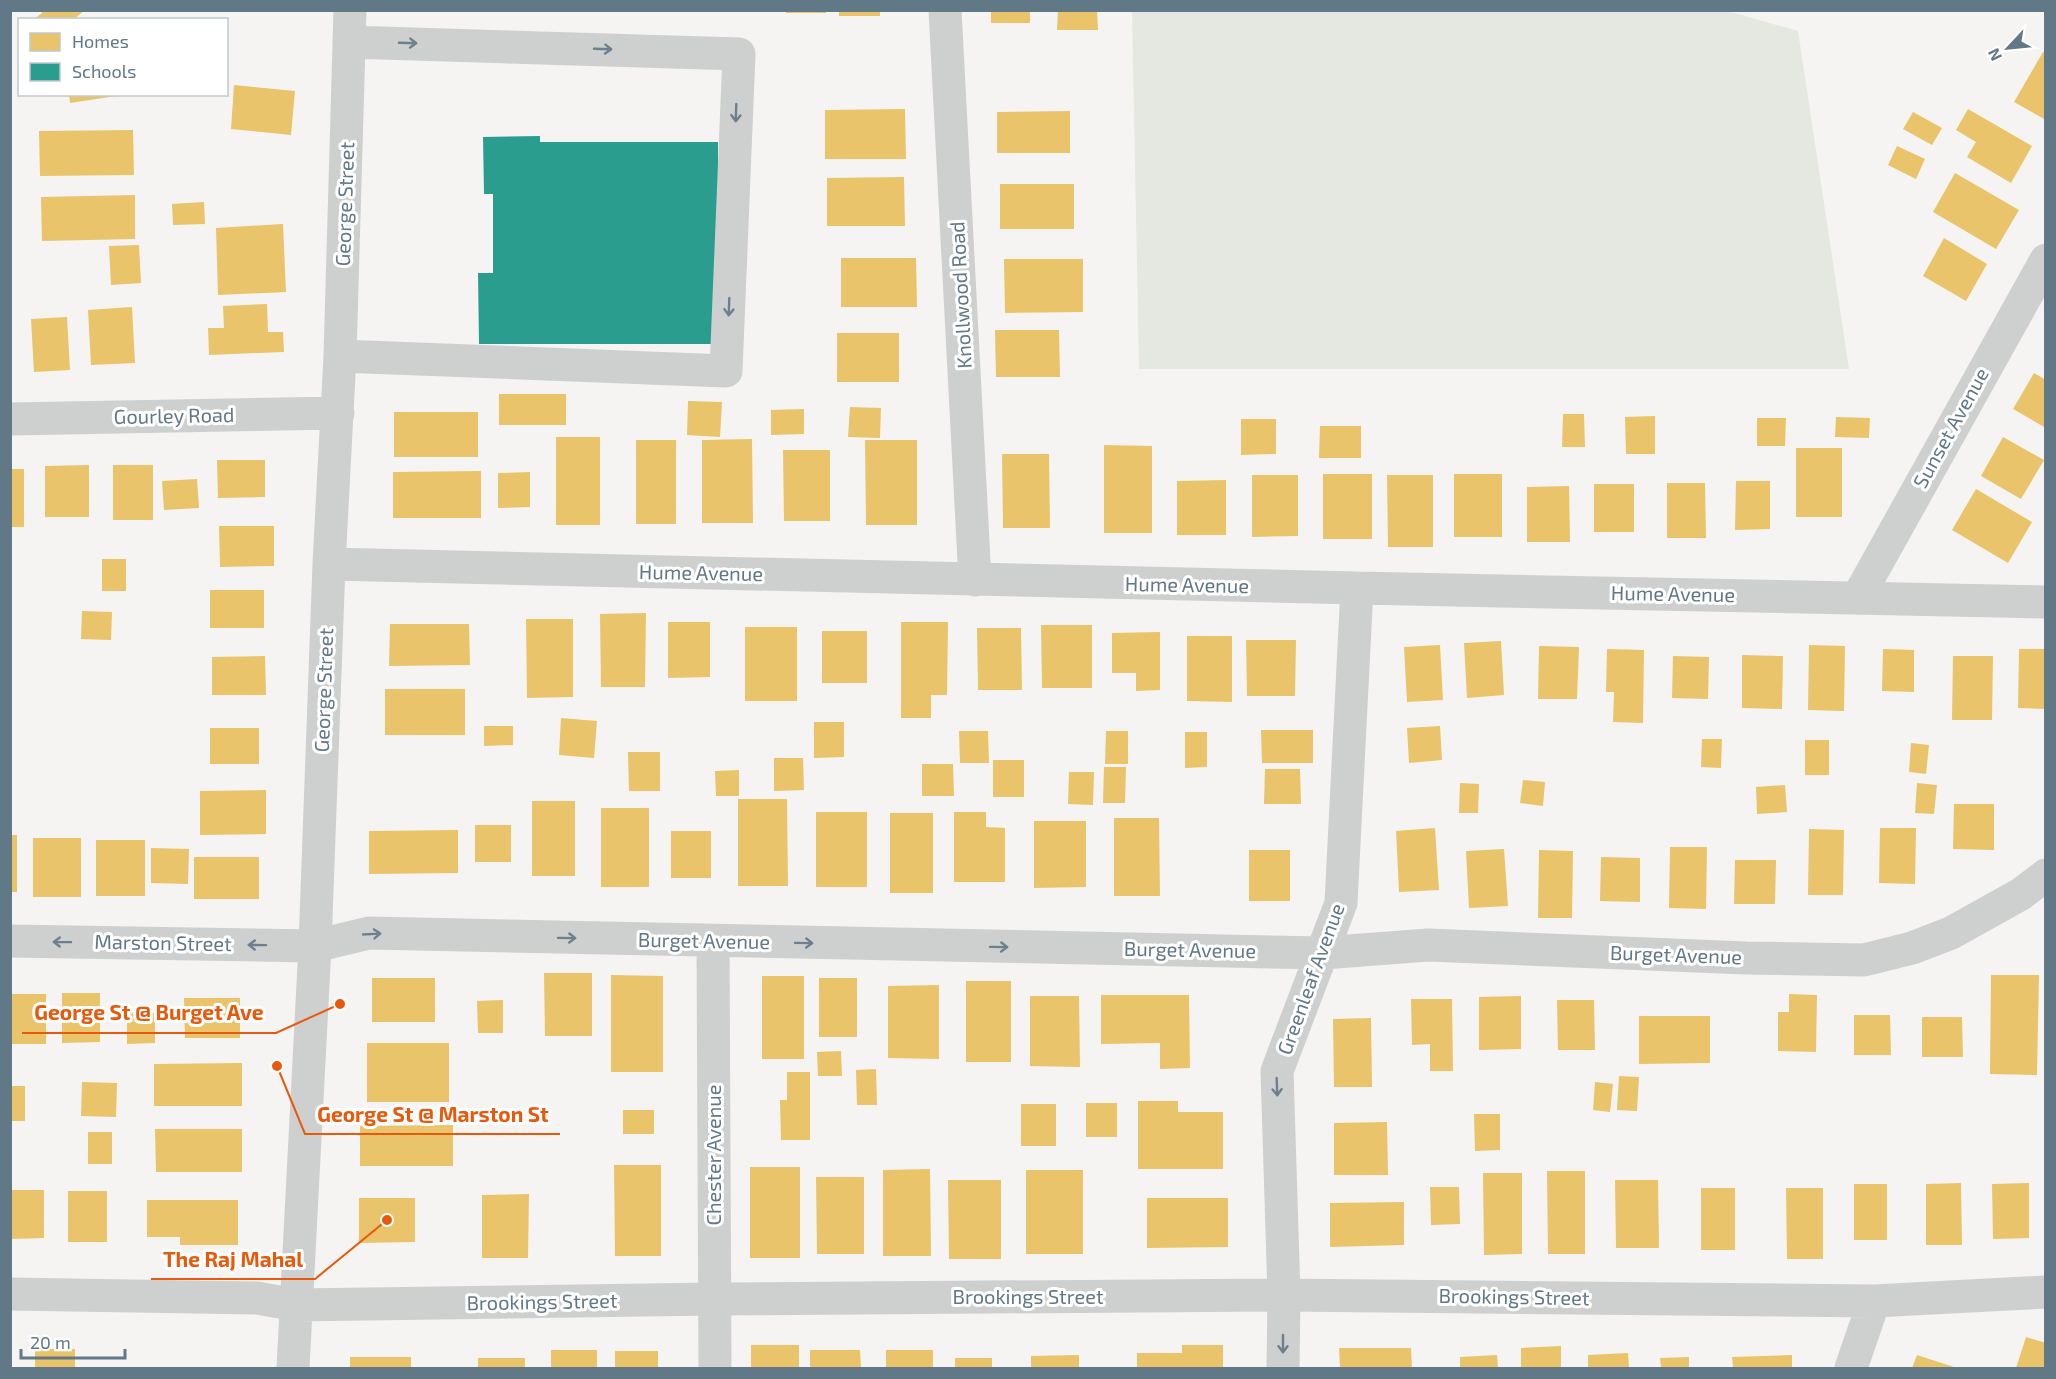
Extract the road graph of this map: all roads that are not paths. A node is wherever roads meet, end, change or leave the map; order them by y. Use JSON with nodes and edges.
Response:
{"nodes":[{"id":1,"x":350,"y":10,"type":"edge"},
{"id":2,"x":945,"y":10,"type":"edge"},
{"id":3,"x":349,"y":42,"type":"junction"},
{"id":4,"x":2046,"y":260,"type":"edge"},
{"id":5,"x":340,"y":357,"type":"junction"},
{"id":6,"x":338,"y":413,"type":"junction"},
{"id":7,"x":10,"y":419,"type":"edge"},
{"id":8,"x":329,"y":564,"type":"junction"},
{"id":9,"x":975,"y":580,"type":"junction"},
{"id":10,"x":1357,"y":588,"type":"junction"},
{"id":11,"x":1858,"y":597,"type":"junction"},
{"id":12,"x":2046,"y":602,"type":"edge"},
{"id":13,"x":2046,"y":875,"type":"edge"},
{"id":14,"x":10,"y":941,"type":"edge"},
{"id":15,"x":713,"y":941,"type":"junction"},
{"id":16,"x":315,"y":946,"type":"junction"},
{"id":17,"x":1323,"y":953,"type":"junction"},
{"id":18,"x":2046,"y":1292,"type":"edge"},
{"id":19,"x":10,"y":1294,"type":"edge"},
{"id":20,"x":1284,"y":1295,"type":"junction"},
{"id":21,"x":714,"y":1299,"type":"junction"},
{"id":22,"x":1874,"y":1301,"type":"junction"},
{"id":23,"x":296,"y":1305,"type":"junction"},
{"id":24,"x":293,"y":1368,"type":"edge"},
{"id":25,"x":715,"y":1368,"type":"edge"},
{"id":26,"x":1283,"y":1368,"type":"edge"},
{"id":27,"x":1851,"y":1368,"type":"edge"}],
"edges":[{"from":1,"to":3,"type":"street","name":"George Street"},
{"from":2,"to":9,"type":"street","name":"Knollwood Road"},
{"from":3,"to":5,"type":"street","name":"George Street"},
{"from":3,"to":5,"type":"street","one_way":true},
{"from":4,"to":11,"type":"street","name":"Sunset Avenue"},
{"from":5,"to":6,"type":"street","name":"George Street"},
{"from":6,"to":7,"type":"street","name":"Gourley Road"},
{"from":6,"to":8,"type":"street","name":"George Street"},
{"from":8,"to":9,"type":"street","name":"Hume Avenue"},
{"from":8,"to":16,"type":"street","name":"George Street"},
{"from":9,"to":10,"type":"street","name":"Hume Avenue"},
{"from":10,"to":11,"type":"street","name":"Hume Avenue"},
{"from":10,"to":17,"type":"street","name":"Greenleaf Avenue"},
{"from":11,"to":12,"type":"street","name":"Hume Avenue"},
{"from":13,"to":17,"type":"street","name":"Burget Avenue"},
{"from":16,"to":14,"type":"street","name":"Marston Street","one_way":true},
{"from":16,"to":15,"type":"street","name":"Burget Avenue","one_way":true},
{"from":15,"to":17,"type":"street","name":"Burget Avenue","one_way":true},
{"from":15,"to":21,"type":"street","name":"Chester Avenue"},
{"from":16,"to":23,"type":"street","name":"George Street"},
{"from":17,"to":20,"type":"street","name":"Greenleaf Avenue","one_way":true},
{"from":18,"to":22,"type":"street","name":"Brookings Street"},
{"from":19,"to":23,"type":"street","name":"Brookings Street"},
{"from":20,"to":21,"type":"street","name":"Brookings Street"},
{"from":20,"to":22,"type":"street","name":"Brookings Street"},
{"from":20,"to":26,"type":"street","name":"Greenleaf Avenue","one_way":true},
{"from":21,"to":23,"type":"street","name":"Brookings Street"},
{"from":21,"to":25,"type":"street","name":"Chester Avenue"},
{"from":22,"to":27,"type":"street"},
{"from":23,"to":24,"type":"street","name":"George Street"}]}
